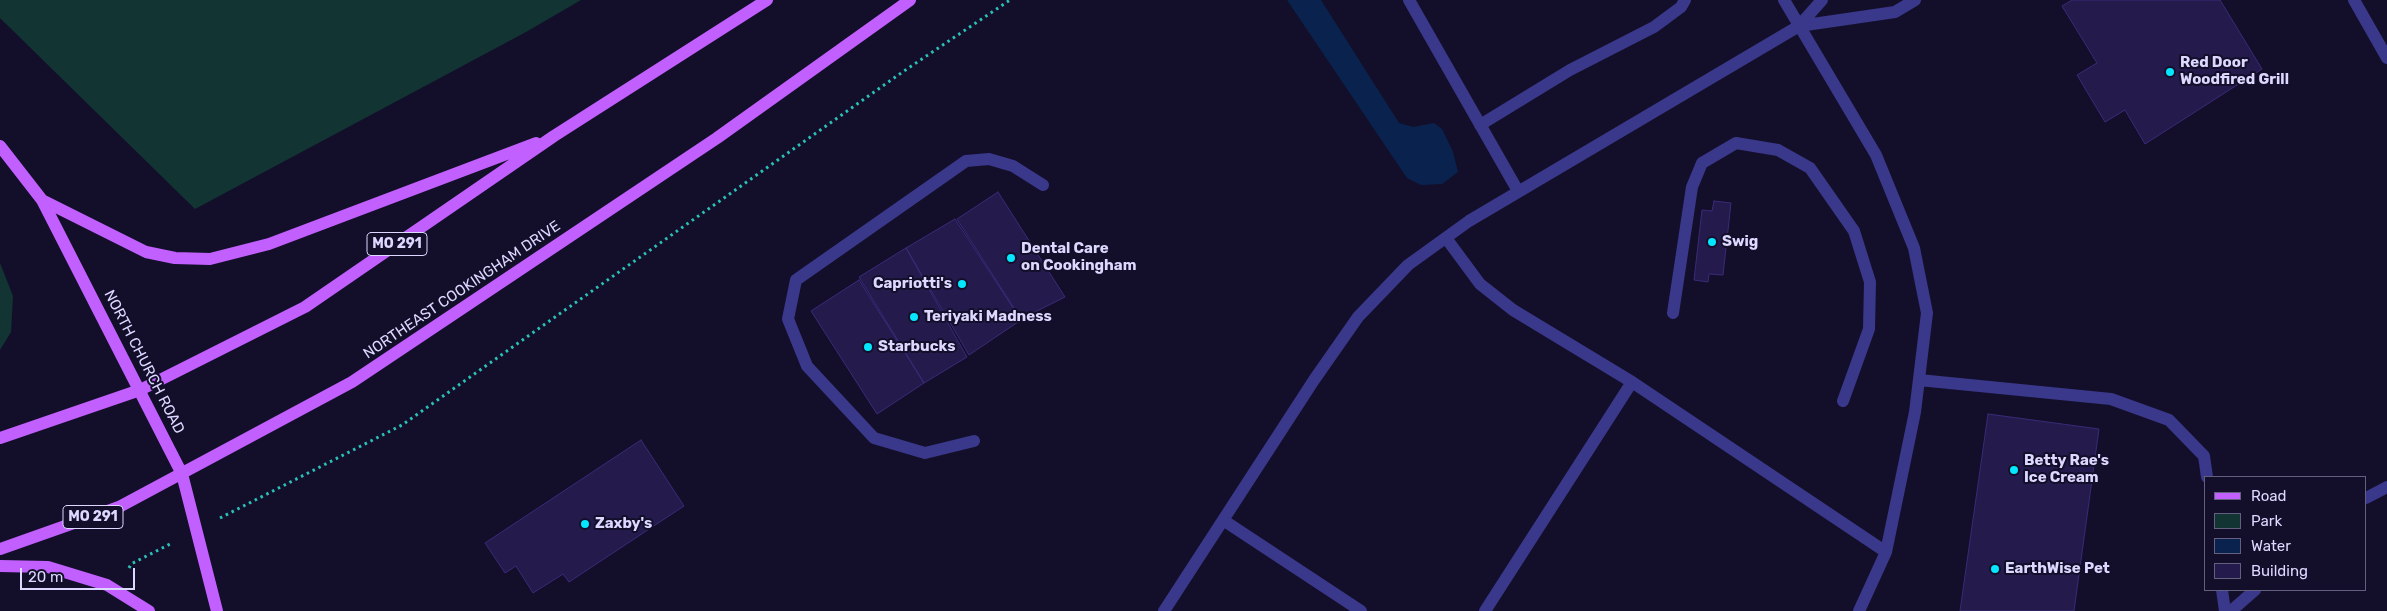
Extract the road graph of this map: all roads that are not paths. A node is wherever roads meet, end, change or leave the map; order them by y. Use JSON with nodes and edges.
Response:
{"nodes":[{"id":1,"x":767,"y":0,"type":"edge"},
{"id":2,"x":910,"y":0,"type":"edge"},
{"id":3,"x":1409,"y":0,"type":"edge"},
{"id":4,"x":1685,"y":0,"type":"edge"},
{"id":5,"x":1784,"y":0,"type":"edge"},
{"id":6,"x":1822,"y":0,"type":"edge"},
{"id":7,"x":1915,"y":0,"type":"edge"},
{"id":8,"x":2354,"y":0,"type":"edge"},
{"id":9,"x":1799,"y":26,"type":"junction"},
{"id":10,"x":2387,"y":58,"type":"edge"},
{"id":11,"x":1480,"y":125,"type":"junction"},
{"id":12,"x":554,"y":136,"type":"junction"},
{"id":13,"x":0,"y":146,"type":"edge"},
{"id":14,"x":1043,"y":185,"type":"dead end"},
{"id":15,"x":1518,"y":191,"type":"junction"},
{"id":16,"x":42,"y":200,"type":"junction"},
{"id":17,"x":1446,"y":238,"type":"junction"},
{"id":18,"x":1673,"y":313,"type":"dead end"},
{"id":19,"x":1919,"y":380,"type":"junction"},
{"id":20,"x":1632,"y":382,"type":"junction"},
{"id":21,"x":140,"y":390,"type":"junction"},
{"id":22,"x":1843,"y":400,"type":"dead end"},
{"id":23,"x":0,"y":438,"type":"edge"},
{"id":24,"x":974,"y":441,"type":"dead end"},
{"id":25,"x":182,"y":474,"type":"junction"},
{"id":26,"x":2207,"y":476,"type":"edge"},
{"id":27,"x":2387,"y":487,"type":"edge"},
{"id":28,"x":2367,"y":497,"type":"edge"},
{"id":29,"x":1223,"y":520,"type":"junction"},
{"id":30,"x":0,"y":549,"type":"edge"},
{"id":31,"x":1886,"y":552,"type":"junction"},
{"id":32,"x":0,"y":566,"type":"edge"},
{"id":33,"x":2222,"y":591,"type":"edge"},
{"id":34,"x":2255,"y":591,"type":"edge"},
{"id":35,"x":150,"y":611,"type":"edge"},
{"id":36,"x":217,"y":611,"type":"edge"},
{"id":37,"x":1164,"y":611,"type":"edge"},
{"id":38,"x":1361,"y":611,"type":"edge"},
{"id":39,"x":1485,"y":611,"type":"edge"},
{"id":40,"x":1859,"y":611,"type":"edge"},
{"id":41,"x":2225,"y":611,"type":"edge"},
{"id":42,"x":2230,"y":611,"type":"edge"}],
"edges":[{"from":1,"to":12,"type":"main road","number":"MO 291"},
{"from":2,"to":25,"type":"main road","name":"NORTHEAST COOKINGHAM DRIVE","number":"MO 291"},
{"from":3,"to":11,"type":"street"},
{"from":4,"to":11,"type":"street"},
{"from":5,"to":9,"type":"street"},
{"from":6,"to":9,"type":"street"},
{"from":7,"to":9,"type":"street"},
{"from":8,"to":10,"type":"street"},
{"from":9,"to":15,"type":"street"},
{"from":9,"to":19,"type":"street"},
{"from":11,"to":15,"type":"street"},
{"from":12,"to":16,"type":"main road"},
{"from":12,"to":21,"type":"main road","number":"MO 291"},
{"from":13,"to":16,"type":"main road","name":"NORTH CHURCH ROAD"},
{"from":14,"to":24,"type":"street"},
{"from":15,"to":17,"type":"street"},
{"from":16,"to":21,"type":"main road","name":"NORTH CHURCH ROAD"},
{"from":17,"to":20,"type":"street"},
{"from":17,"to":29,"type":"street"},
{"from":18,"to":22,"type":"street"},
{"from":19,"to":26,"type":"street"},
{"from":19,"to":31,"type":"street"},
{"from":20,"to":31,"type":"street"},
{"from":20,"to":39,"type":"street"},
{"from":21,"to":23,"type":"main road","number":"MO 291"},
{"from":21,"to":25,"type":"main road","name":"NORTH CHURCH ROAD"},
{"from":25,"to":30,"type":"main road","name":"NORTHEAST COOKINGHAM DRIVE","number":"MO 291"},
{"from":25,"to":36,"type":"main road","name":"NORTH CHURCH ROAD"},
{"from":27,"to":28,"type":"street"},
{"from":29,"to":37,"type":"street"},
{"from":29,"to":38,"type":"street"},
{"from":31,"to":40,"type":"street"},
{"from":32,"to":35,"type":"main road"},
{"from":33,"to":41,"type":"street"},
{"from":34,"to":42,"type":"street"}]}
